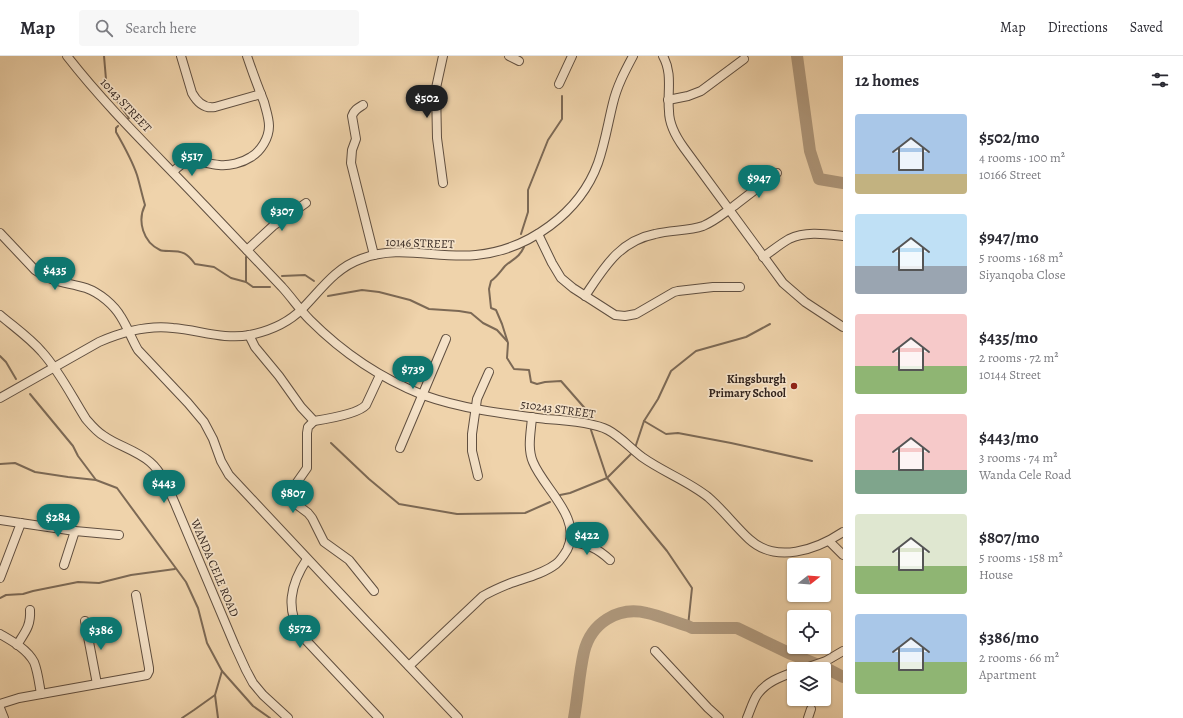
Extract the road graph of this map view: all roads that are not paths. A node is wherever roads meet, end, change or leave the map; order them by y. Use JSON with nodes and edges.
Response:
{"nodes":[{"id":1,"x":67,"y":56,"type":"edge"},
{"id":2,"x":181,"y":56,"type":"edge"},
{"id":3,"x":247,"y":56,"type":"edge"},
{"id":4,"x":443,"y":56,"type":"edge"},
{"id":5,"x":509,"y":56,"type":"edge"},
{"id":6,"x":572,"y":56,"type":"edge"},
{"id":7,"x":633,"y":56,"type":"edge"},
{"id":8,"x":662,"y":56,"type":"edge"},
{"id":9,"x":744,"y":59,"type":"dead end"},
{"id":10,"x":519,"y":61,"type":"dead end"},
{"id":11,"x":559,"y":84,"type":"dead end"},
{"id":12,"x":261,"y":94,"type":"junction"},
{"id":13,"x":668,"y":100,"type":"junction"},
{"id":14,"x":363,"y":105,"type":"dead end"},
{"id":15,"x":173,"y":172,"type":"junction"},
{"id":16,"x":777,"y":173,"type":"dead end"},
{"id":17,"x":443,"y":183,"type":"dead end"},
{"id":18,"x":306,"y":203,"type":"dead end"},
{"id":19,"x":729,"y":210,"type":"junction"},
{"id":20,"x":0,"y":233,"type":"edge"},
{"id":21,"x":538,"y":234,"type":"junction"},
{"id":22,"x":843,"y":236,"type":"edge"},
{"id":23,"x":247,"y":250,"type":"junction"},
{"id":24,"x":374,"y":254,"type":"junction"},
{"id":25,"x":763,"y":257,"type":"junction"},
{"id":26,"x":740,"y":287,"type":"dead end"},
{"id":27,"x":585,"y":296,"type":"junction"},
{"id":28,"x":301,"y":309,"type":"junction"},
{"id":29,"x":0,"y":315,"type":"edge"},
{"id":30,"x":843,"y":327,"type":"edge"},
{"id":31,"x":128,"y":332,"type":"junction"},
{"id":32,"x":248,"y":335,"type":"junction"},
{"id":33,"x":446,"y":339,"type":"dead end"},
{"id":34,"x":54,"y":368,"type":"junction"},
{"id":35,"x":489,"y":372,"type":"dead end"},
{"id":36,"x":380,"y":375,"type":"junction"},
{"id":37,"x":422,"y":394,"type":"junction"},
{"id":38,"x":0,"y":398,"type":"edge"},
{"id":39,"x":475,"y":409,"type":"junction"},
{"id":40,"x":532,"y":417,"type":"junction"},
{"id":41,"x":314,"y":421,"type":"junction"},
{"id":42,"x":400,"y":448,"type":"dead end"},
{"id":43,"x":478,"y":476,"type":"dead end"},
{"id":44,"x":0,"y":520,"type":"edge"},
{"id":45,"x":21,"y":523,"type":"junction"},
{"id":46,"x":75,"y":531,"type":"junction"},
{"id":47,"x":843,"y":532,"type":"edge"},
{"id":48,"x":119,"y":536,"type":"dead end"},
{"id":49,"x":570,"y":541,"type":"junction"},
{"id":50,"x":829,"y":541,"type":"junction"},
{"id":51,"x":843,"y":555,"type":"edge"},
{"id":52,"x":307,"y":559,"type":"junction"},
{"id":53,"x":610,"y":560,"type":"dead end"},
{"id":54,"x":64,"y":565,"type":"dead end"},
{"id":55,"x":0,"y":578,"type":"edge"},
{"id":56,"x":374,"y":591,"type":"dead end"},
{"id":57,"x":136,"y":596,"type":"dead end"},
{"id":58,"x":30,"y":610,"type":"dead end"},
{"id":59,"x":85,"y":621,"type":"dead end"},
{"id":60,"x":0,"y":634,"type":"edge"},
{"id":61,"x":17,"y":645,"type":"junction"},
{"id":62,"x":654,"y":651,"type":"dead end"},
{"id":63,"x":843,"y":651,"type":"edge"},
{"id":64,"x":823,"y":662,"type":"edge"},
{"id":65,"x":409,"y":666,"type":"junction"},
{"id":66,"x":787,"y":675,"type":"edge"},
{"id":67,"x":97,"y":684,"type":"junction"},
{"id":68,"x":41,"y":694,"type":"junction"},
{"id":69,"x":0,"y":704,"type":"edge"},
{"id":70,"x":0,"y":708,"type":"edge"},
{"id":71,"x":811,"y":709,"type":"dead end"},
{"id":72,"x":4,"y":718,"type":"edge"},
{"id":73,"x":288,"y":718,"type":"edge"},
{"id":74,"x":379,"y":718,"type":"edge"},
{"id":75,"x":458,"y":718,"type":"edge"},
{"id":76,"x":719,"y":718,"type":"edge"},
{"id":77,"x":747,"y":718,"type":"edge"},
{"id":78,"x":808,"y":718,"type":"edge"}],
"edges":[{"from":1,"to":15,"type":"street","name":"10143 STREET"},
{"from":2,"to":12,"type":"street"},
{"from":3,"to":12,"type":"street"},
{"from":4,"to":17,"type":"street"},
{"from":5,"to":10,"type":"street"},
{"from":6,"to":11,"type":"street"},
{"from":7,"to":21,"type":"street","name":"10146 STREET"},
{"from":8,"to":13,"type":"street"},
{"from":9,"to":13,"type":"street"},
{"from":12,"to":15,"type":"street"},
{"from":13,"to":19,"type":"street"},
{"from":14,"to":24,"type":"street"},
{"from":15,"to":23,"type":"street","name":"10143 STREET"},
{"from":16,"to":19,"type":"street"},
{"from":18,"to":23,"type":"street"},
{"from":19,"to":25,"type":"street"},
{"from":19,"to":27,"type":"street"},
{"from":20,"to":31,"type":"street"},
{"from":21,"to":24,"type":"street","name":"10146 STREET"},
{"from":21,"to":27,"type":"street"},
{"from":22,"to":25,"type":"street"},
{"from":23,"to":28,"type":"street","name":"10143 STREET"},
{"from":24,"to":28,"type":"street","name":"10146 STREET"},
{"from":25,"to":30,"type":"street"},
{"from":26,"to":27,"type":"street"},
{"from":28,"to":32,"type":"street","name":"10146 STREET"},
{"from":28,"to":36,"type":"street","name":"510243 STREET"},
{"from":29,"to":34,"type":"street","name":"WANDA CELE ROAD"},
{"from":31,"to":32,"type":"street","name":"10146 STREET"},
{"from":31,"to":34,"type":"street","name":"10146 STREET"},
{"from":31,"to":52,"type":"street"},
{"from":32,"to":41,"type":"street"},
{"from":33,"to":37,"type":"street"},
{"from":34,"to":38,"type":"street","name":"10146 STREET"},
{"from":34,"to":73,"type":"street","name":"WANDA CELE ROAD"},
{"from":35,"to":39,"type":"street"},
{"from":36,"to":37,"type":"street","name":"510243 STREET"},
{"from":36,"to":41,"type":"street"},
{"from":37,"to":39,"type":"street","name":"510243 STREET"},
{"from":37,"to":42,"type":"street"},
{"from":39,"to":40,"type":"street","name":"510243 STREET"},
{"from":39,"to":43,"type":"street"},
{"from":40,"to":49,"type":"street"},
{"from":40,"to":50,"type":"street","name":"510243 STREET"},
{"from":41,"to":56,"type":"street"},
{"from":44,"to":45,"type":"street"},
{"from":45,"to":46,"type":"street"},
{"from":45,"to":55,"type":"street"},
{"from":46,"to":48,"type":"street"},
{"from":46,"to":54,"type":"street"},
{"from":47,"to":50,"type":"street","name":"510243 STREET"},
{"from":49,"to":53,"type":"street"},
{"from":49,"to":65,"type":"street"},
{"from":50,"to":51,"type":"street"},
{"from":52,"to":65,"type":"street"},
{"from":52,"to":74,"type":"street"},
{"from":57,"to":67,"type":"street"},
{"from":58,"to":61,"type":"street"},
{"from":59,"to":67,"type":"street"},
{"from":60,"to":61,"type":"street"},
{"from":61,"to":68,"type":"street"},
{"from":62,"to":76,"type":"street"},
{"from":63,"to":64,"type":"street"},
{"from":65,"to":75,"type":"street"},
{"from":66,"to":77,"type":"street"},
{"from":67,"to":68,"type":"street"},
{"from":68,"to":69,"type":"street"},
{"from":70,"to":72,"type":"street"},
{"from":71,"to":78,"type":"street"}]}
